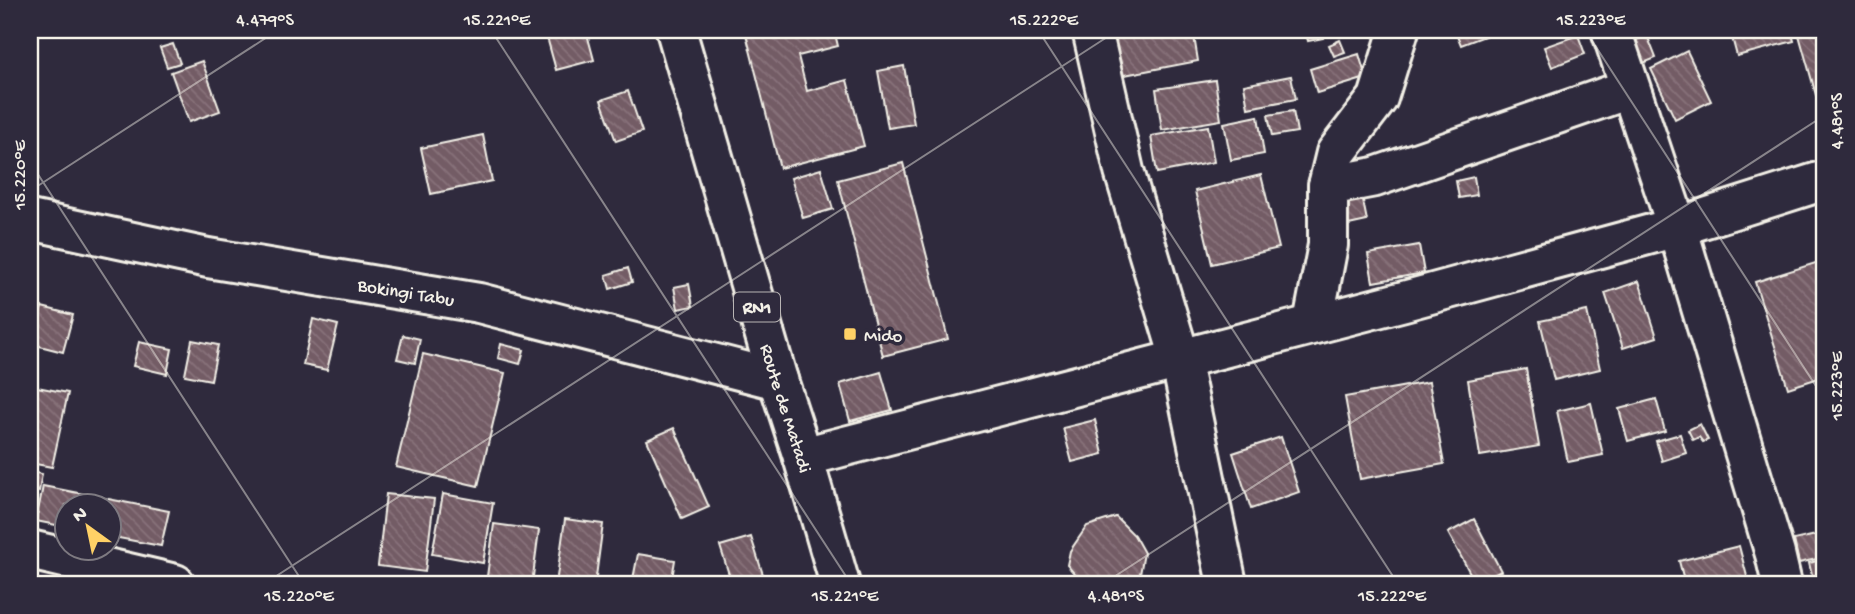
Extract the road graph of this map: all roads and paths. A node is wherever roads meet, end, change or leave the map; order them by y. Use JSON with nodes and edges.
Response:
{"nodes":[{"id":1,"x":676,"y":30,"type":"edge"},
{"id":2,"x":1092,"y":30,"type":"edge"},
{"id":3,"x":1399,"y":30,"type":"edge"},
{"id":4,"x":1624,"y":36,"type":"edge"},
{"id":5,"x":1629,"y":89,"type":"junction"},
{"id":6,"x":1825,"y":180,"type":"edge"},
{"id":7,"x":1328,"y":186,"type":"junction"},
{"id":8,"x":30,"y":220,"type":"edge"},
{"id":9,"x":1677,"y":227,"type":"junction"},
{"id":10,"x":1313,"y":323,"type":"junction"},
{"id":11,"x":1180,"y":358,"type":"junction"},
{"id":12,"x":778,"y":380,"type":"junction"},
{"id":13,"x":803,"y":457,"type":"junction"},
{"id":14,"x":30,"y":550,"type":"edge"},
{"id":15,"x":175,"y":584,"type":"edge"},
{"id":16,"x":840,"y":584,"type":"edge"},
{"id":17,"x":1227,"y":584,"type":"edge"},
{"id":18,"x":1782,"y":584,"type":"edge"}],
"edges":[{"from":1,"to":12,"type":"main road","name":"Route de Matadi","number":"RN1"},
{"from":2,"to":11,"type":"main road"},
{"from":3,"to":7,"type":"main road"},
{"from":4,"to":5,"type":"main road"},
{"from":5,"to":7,"type":"main road"},
{"from":5,"to":9,"type":"main road"},
{"from":6,"to":9,"type":"main road"},
{"from":7,"to":10,"type":"main road"},
{"from":8,"to":12,"type":"main road","name":"Bokingi Tabu"},
{"from":9,"to":10,"type":"main road"},
{"from":9,"to":18,"type":"main road"},
{"from":10,"to":11,"type":"main road"},
{"from":11,"to":13,"type":"main road"},
{"from":11,"to":17,"type":"main road"},
{"from":12,"to":13,"type":"main road","name":"Route de Matadi","number":"RN1"},
{"from":13,"to":16,"type":"main road","name":"Route de Matadi","number":"RN1"},
{"from":14,"to":15,"type":"main road"}]}
